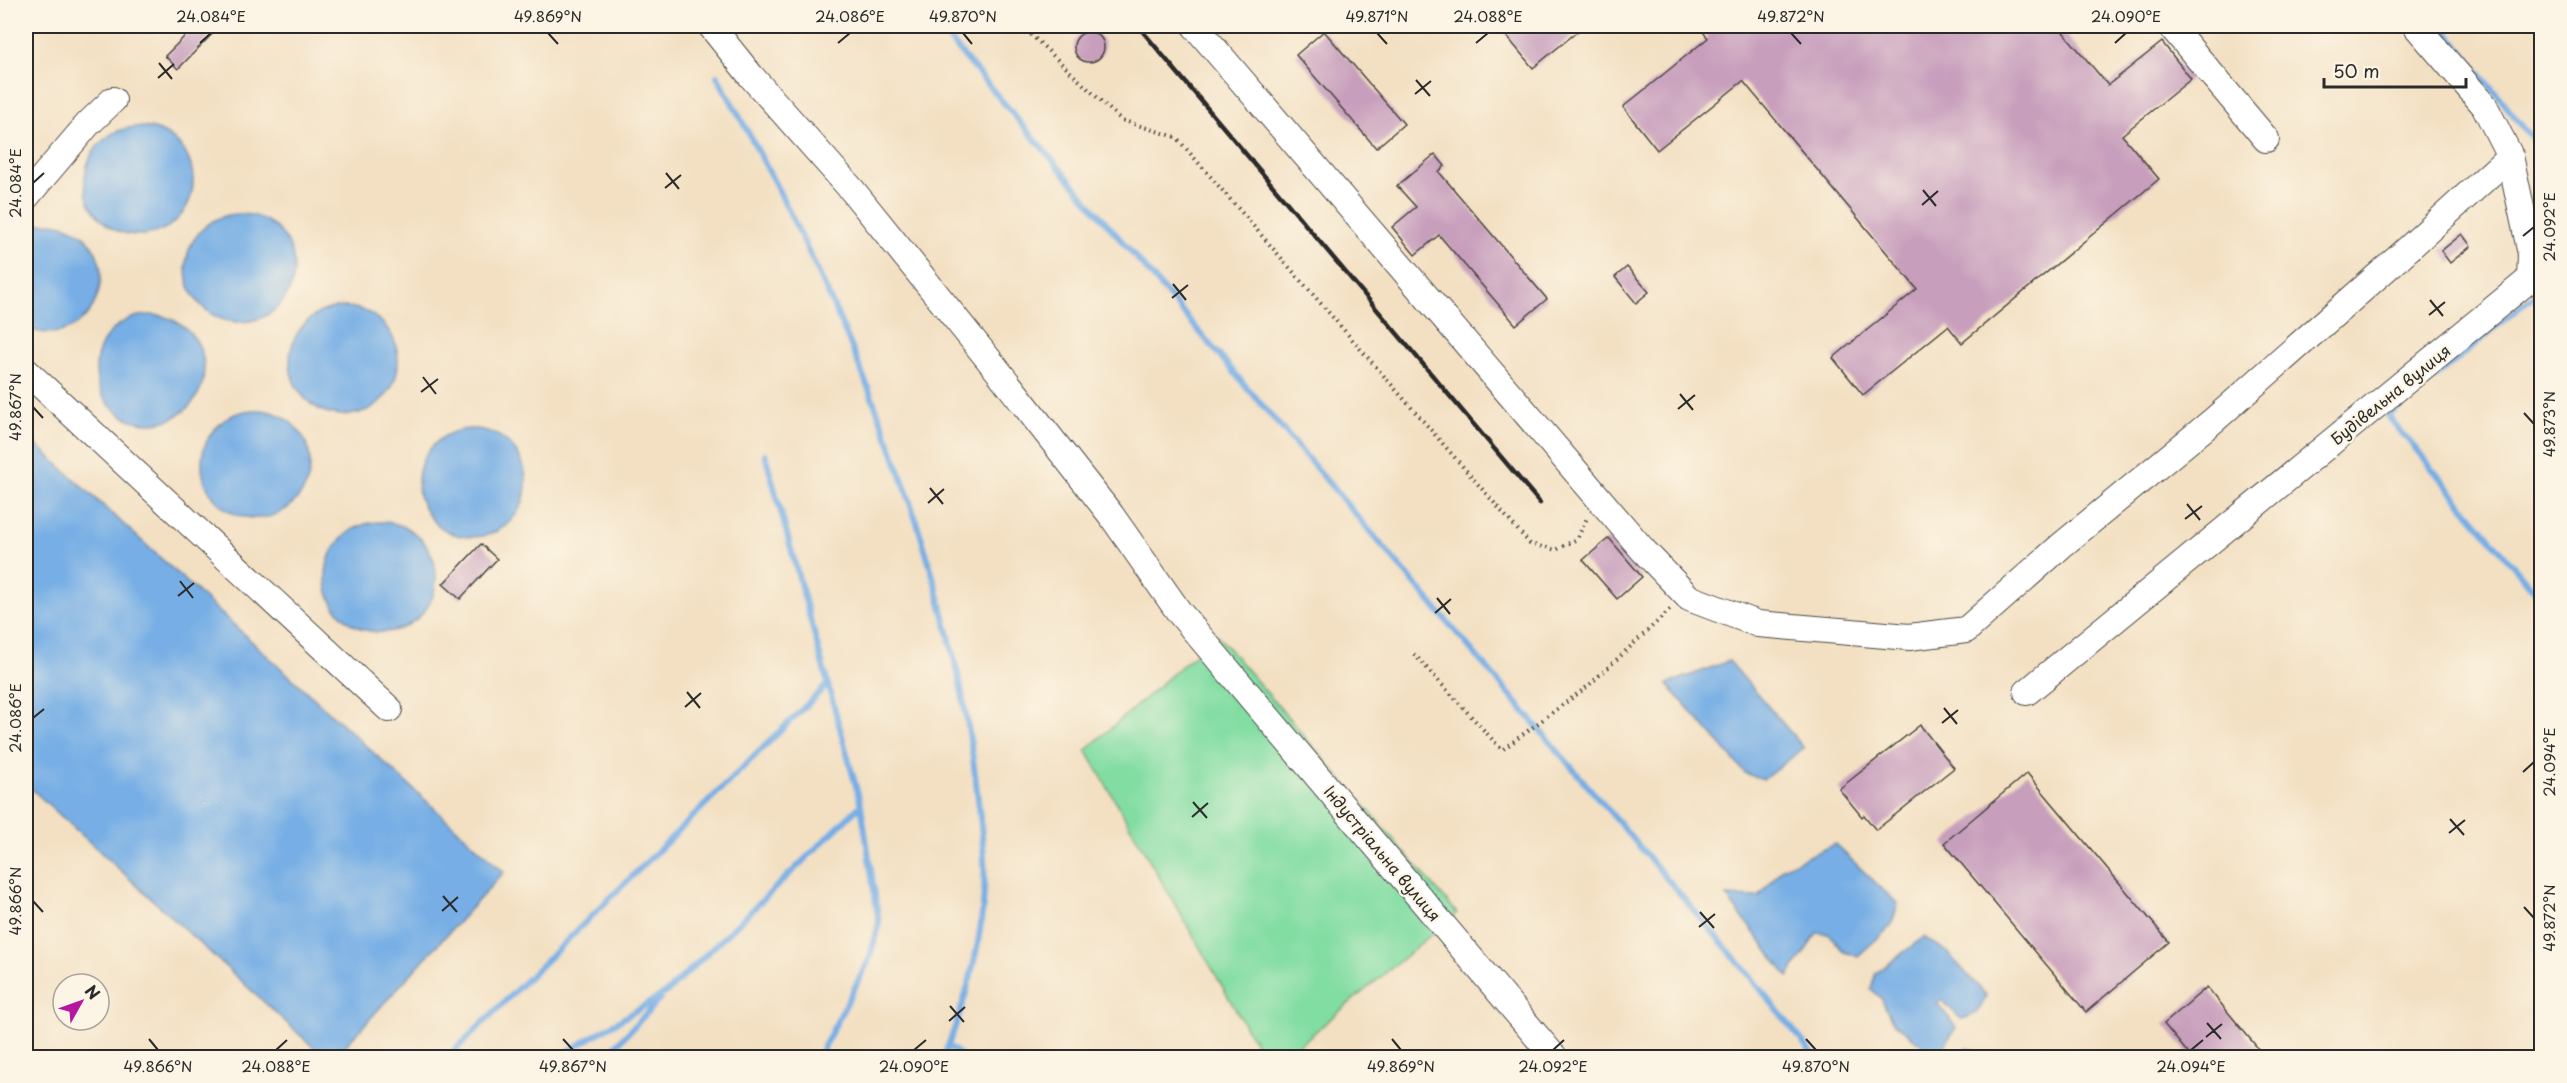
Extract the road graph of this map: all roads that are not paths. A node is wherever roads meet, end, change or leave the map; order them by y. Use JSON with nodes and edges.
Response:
{"nodes":[{"id":1,"x":711,"y":26,"type":"edge"},
{"id":2,"x":1195,"y":26,"type":"edge"},
{"id":3,"x":2171,"y":26,"type":"edge"},
{"id":4,"x":2416,"y":26,"type":"edge"},
{"id":5,"x":113,"y":100,"type":"dead end"},
{"id":6,"x":2266,"y":139,"type":"dead end"},
{"id":7,"x":2510,"y":156,"type":"junction"},
{"id":8,"x":26,"y":197,"type":"edge"},
{"id":9,"x":26,"y":371,"type":"edge"},
{"id":10,"x":2027,"y":692,"type":"dead end"},
{"id":11,"x":389,"y":709,"type":"dead end"},
{"id":12,"x":1555,"y":1058,"type":"edge"}],
"edges":[{"from":1,"to":12,"type":"street","name":"Індустріальна вулиця"},
{"from":2,"to":7,"type":"street"},
{"from":3,"to":6,"type":"street"},
{"from":4,"to":7,"type":"street","name":"Будівельна вулиця"},
{"from":5,"to":8,"type":"street"},
{"from":7,"to":10,"type":"street","name":"Будівельна вулиця"},
{"from":9,"to":11,"type":"street"}]}
